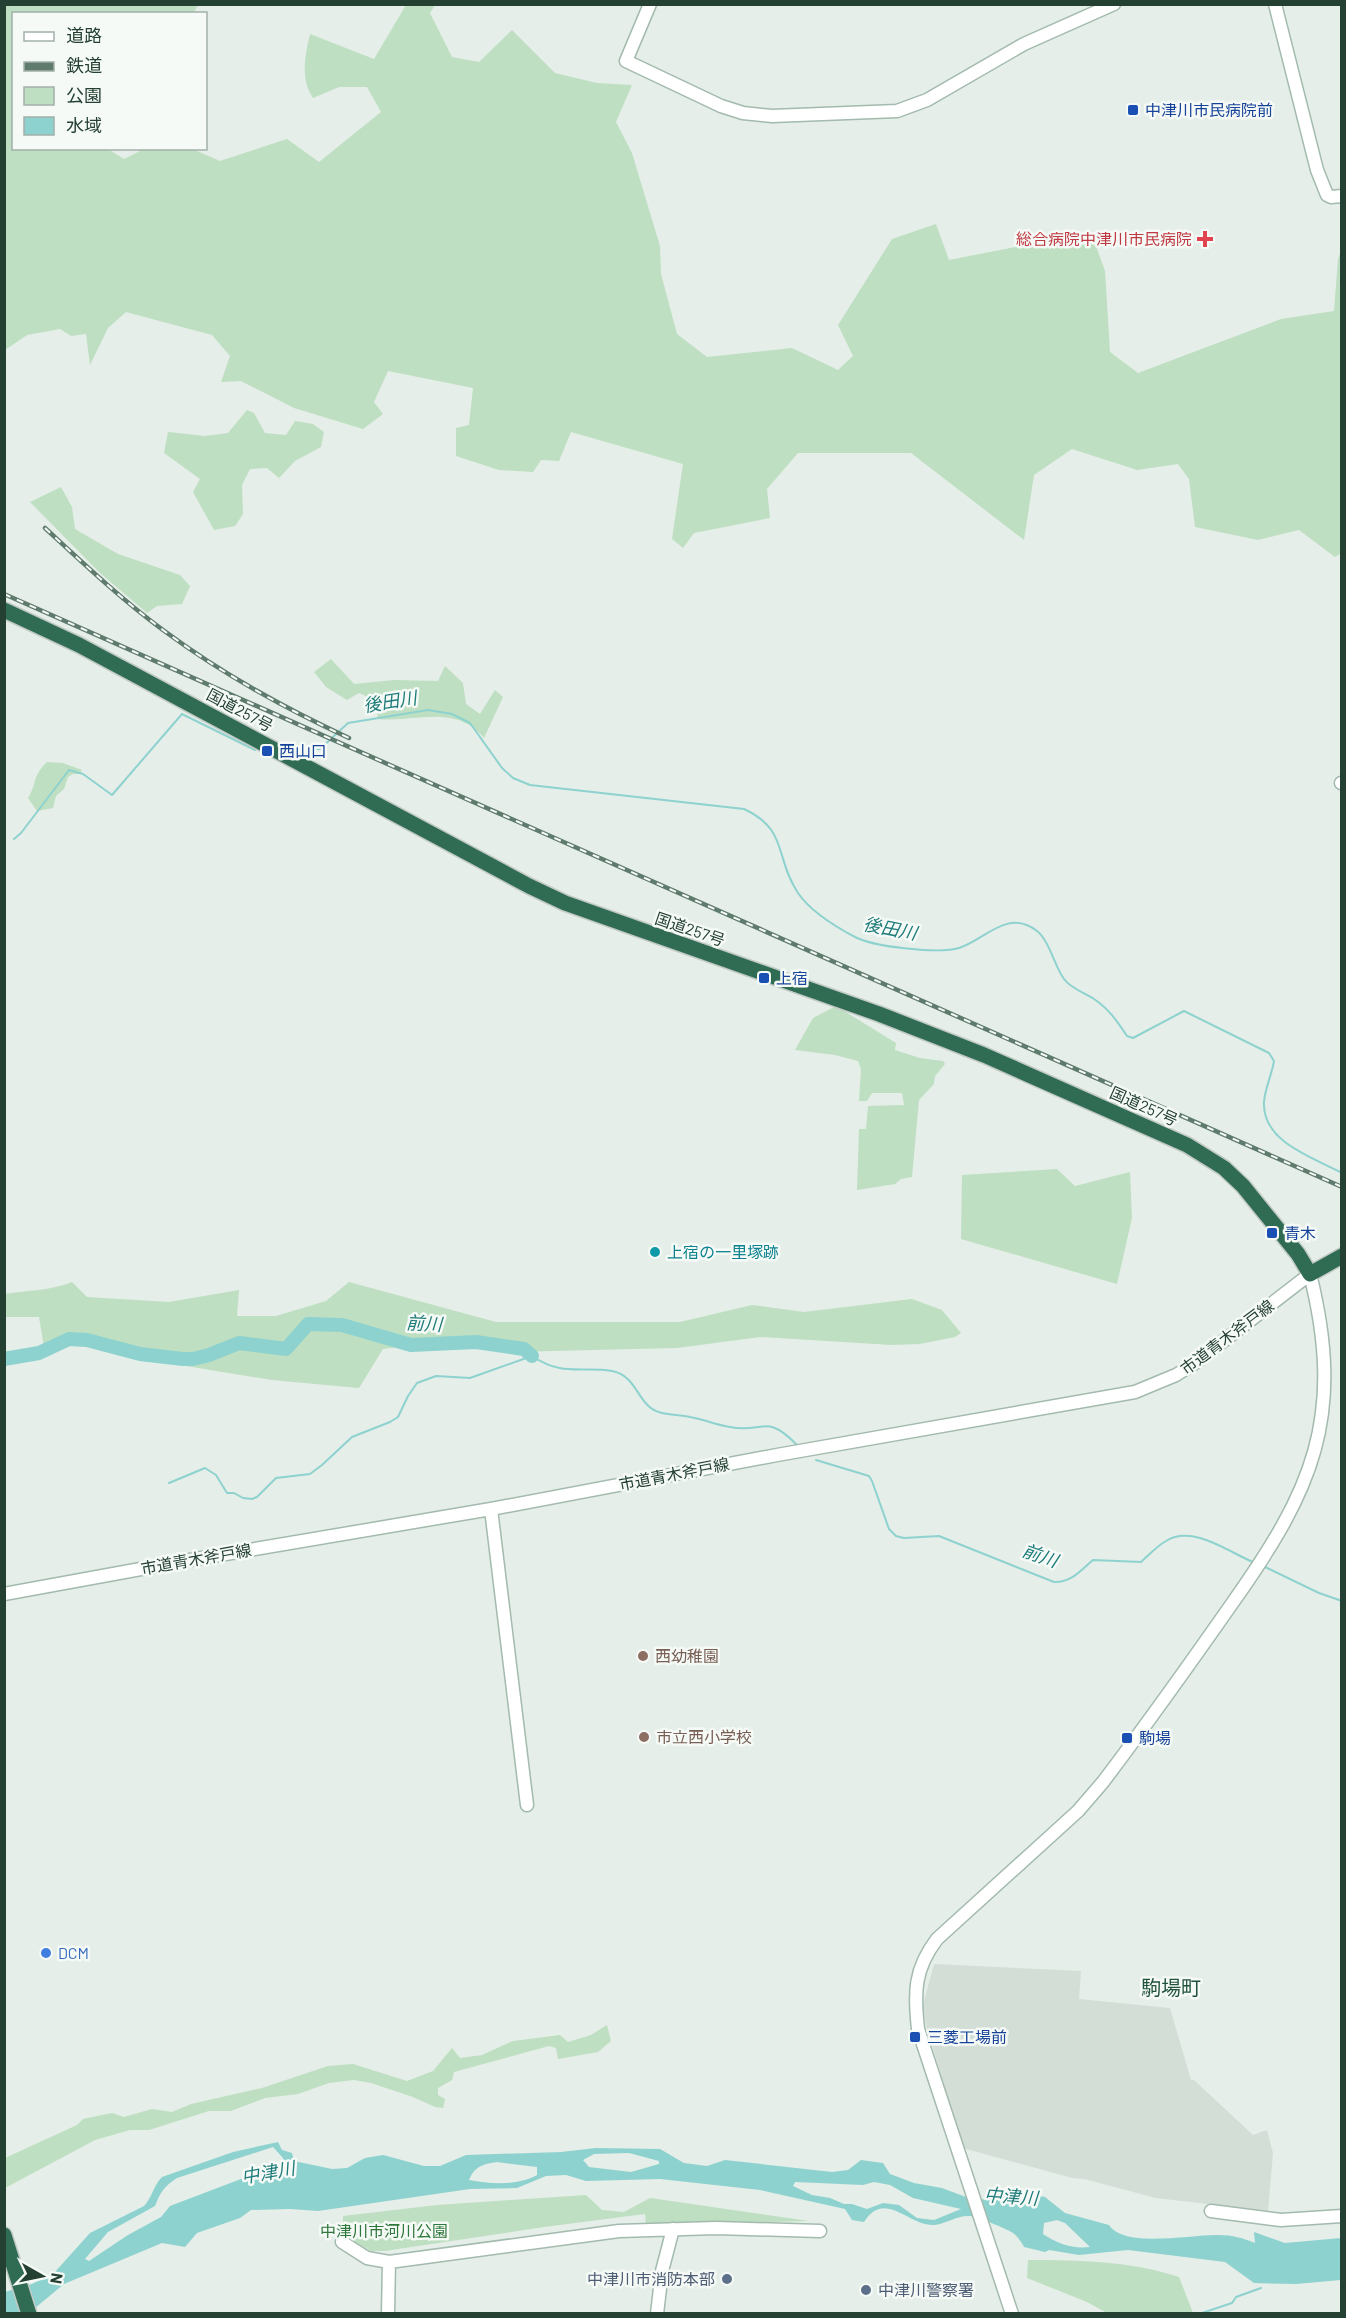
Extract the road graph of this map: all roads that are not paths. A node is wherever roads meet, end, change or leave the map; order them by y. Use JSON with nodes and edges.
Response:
{"nodes":[{"id":1,"x":650,"y":4,"type":"edge"},
{"id":2,"x":1114,"y":4,"type":"edge"},
{"id":3,"x":1275,"y":4,"type":"edge"},
{"id":4,"x":1341,"y":196,"type":"edge"},
{"id":5,"x":4,"y":610,"type":"edge"},
{"id":6,"x":1335,"y":1260,"type":"edge"},
{"id":7,"x":1310,"y":1274,"type":"junction"},
{"id":8,"x":1335,"y":1352,"type":"dead end"},
{"id":9,"x":1333,"y":1426,"type":"dead end"},
{"id":10,"x":491,"y":1509,"type":"junction"},
{"id":11,"x":4,"y":1594,"type":"edge"},
{"id":12,"x":527,"y":1805,"type":"dead end"},
{"id":13,"x":1211,"y":2211,"type":"dead end"},
{"id":14,"x":1341,"y":2216,"type":"edge"},
{"id":15,"x":673,"y":2229,"type":"junction"},
{"id":16,"x":820,"y":2231,"type":"dead end"},
{"id":17,"x":4,"y":2235,"type":"edge"},
{"id":18,"x":342,"y":2242,"type":"dead end"},
{"id":19,"x":389,"y":2262,"type":"junction"},
{"id":20,"x":4,"y":2265,"type":"edge"},
{"id":21,"x":20,"y":2313,"type":"edge"},
{"id":22,"x":29,"y":2313,"type":"edge"},
{"id":23,"x":388,"y":2313,"type":"edge"},
{"id":24,"x":657,"y":2313,"type":"edge"},
{"id":25,"x":1012,"y":2313,"type":"edge"}],
"edges":[{"from":1,"to":2,"type":"street"},
{"from":3,"to":4,"type":"street"},
{"from":5,"to":7,"type":"highway","name":"国道257号"},
{"from":6,"to":7,"type":"highway"},
{"from":7,"to":8,"type":"street"},
{"from":7,"to":10,"type":"street","name":"市道青木斧戸線"},
{"from":9,"to":25,"type":"street"},
{"from":10,"to":11,"type":"street","name":"市道青木斧戸線"},
{"from":10,"to":12,"type":"street"},
{"from":13,"to":14,"type":"street"},
{"from":15,"to":16,"type":"street"},
{"from":15,"to":19,"type":"street"},
{"from":15,"to":24,"type":"street"},
{"from":17,"to":22,"type":"highway"},
{"from":18,"to":19,"type":"street"},
{"from":19,"to":23,"type":"street"},
{"from":20,"to":21,"type":"highway"}]}
